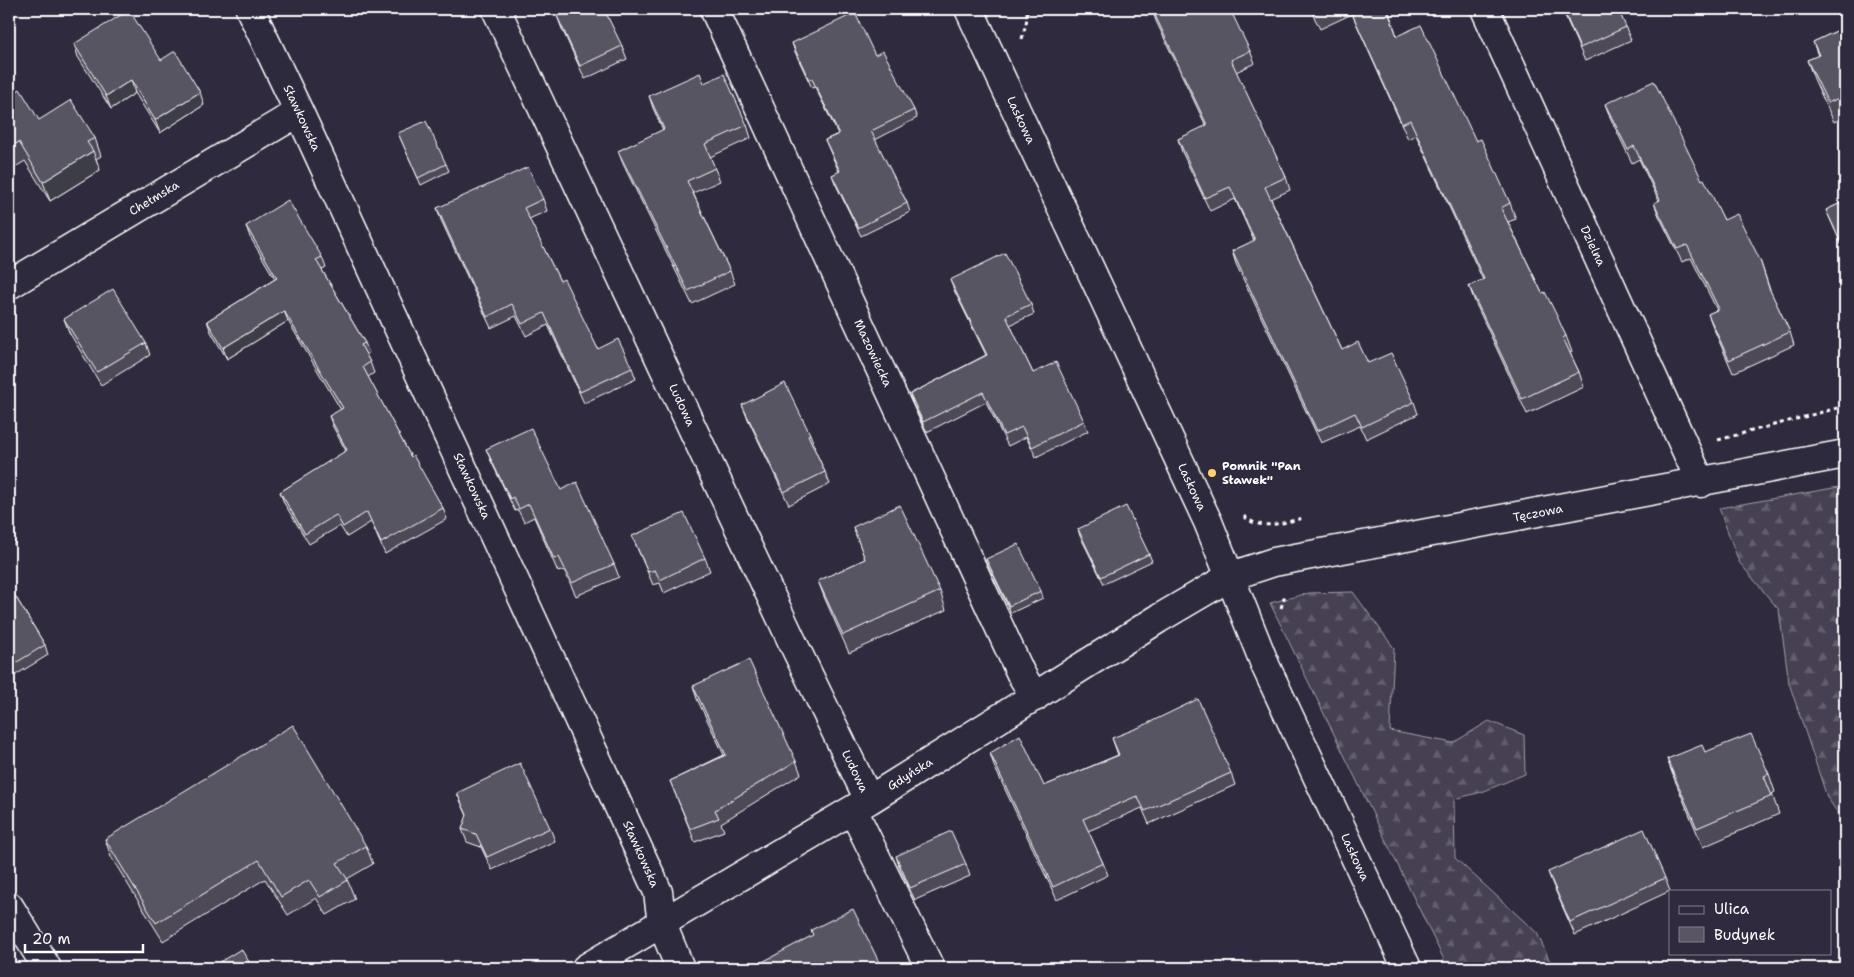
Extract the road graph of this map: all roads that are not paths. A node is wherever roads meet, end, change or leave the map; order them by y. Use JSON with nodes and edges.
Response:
{"nodes":[{"id":1,"x":250,"y":9,"type":"edge"},
{"id":2,"x":496,"y":9,"type":"edge"},
{"id":3,"x":714,"y":9,"type":"edge"},
{"id":4,"x":969,"y":9,"type":"edge"},
{"id":5,"x":1484,"y":9,"type":"edge"},
{"id":6,"x":300,"y":112,"type":"junction"},
{"id":7,"x":9,"y":285,"type":"edge"},
{"id":8,"x":1845,"y":454,"type":"edge"},
{"id":9,"x":1701,"y":483,"type":"junction"},
{"id":10,"x":1231,"y":576,"type":"junction"},
{"id":11,"x":1035,"y":697,"type":"junction"},
{"id":12,"x":861,"y":805,"type":"junction"},
{"id":13,"x":9,"y":906,"type":"edge"},
{"id":14,"x":662,"y":924,"type":"junction"},
{"id":15,"x":47,"y":968,"type":"edge"},
{"id":16,"x":586,"y":968,"type":"edge"},
{"id":17,"x":680,"y":968,"type":"edge"},
{"id":18,"x":930,"y":968,"type":"edge"},
{"id":19,"x":1407,"y":968,"type":"edge"}],
"edges":[{"from":1,"to":6,"type":"street","name":"Sławkowska"},
{"from":2,"to":12,"type":"street","name":"Ludowa"},
{"from":3,"to":11,"type":"street","name":"Mazowiecka"},
{"from":4,"to":10,"type":"street","name":"Laskowa"},
{"from":5,"to":9,"type":"street","name":"Dzielna"},
{"from":6,"to":7,"type":"street","name":"Chełmska"},
{"from":6,"to":14,"type":"street","name":"Sławkowska"},
{"from":8,"to":9,"type":"street","name":"Tęczowa"},
{"from":9,"to":10,"type":"street","name":"Tęczowa"},
{"from":10,"to":11,"type":"street","name":"Gdyńska"},
{"from":10,"to":19,"type":"street","name":"Laskowa"},
{"from":11,"to":12,"type":"street","name":"Gdyńska"},
{"from":12,"to":14,"type":"street","name":"Gdyńska"},
{"from":12,"to":18,"type":"street","name":"Ludowa"},
{"from":13,"to":15,"type":"street"},
{"from":14,"to":16,"type":"street","name":"Gdyńska"},
{"from":14,"to":17,"type":"street","name":"Sławkowska"}]}
